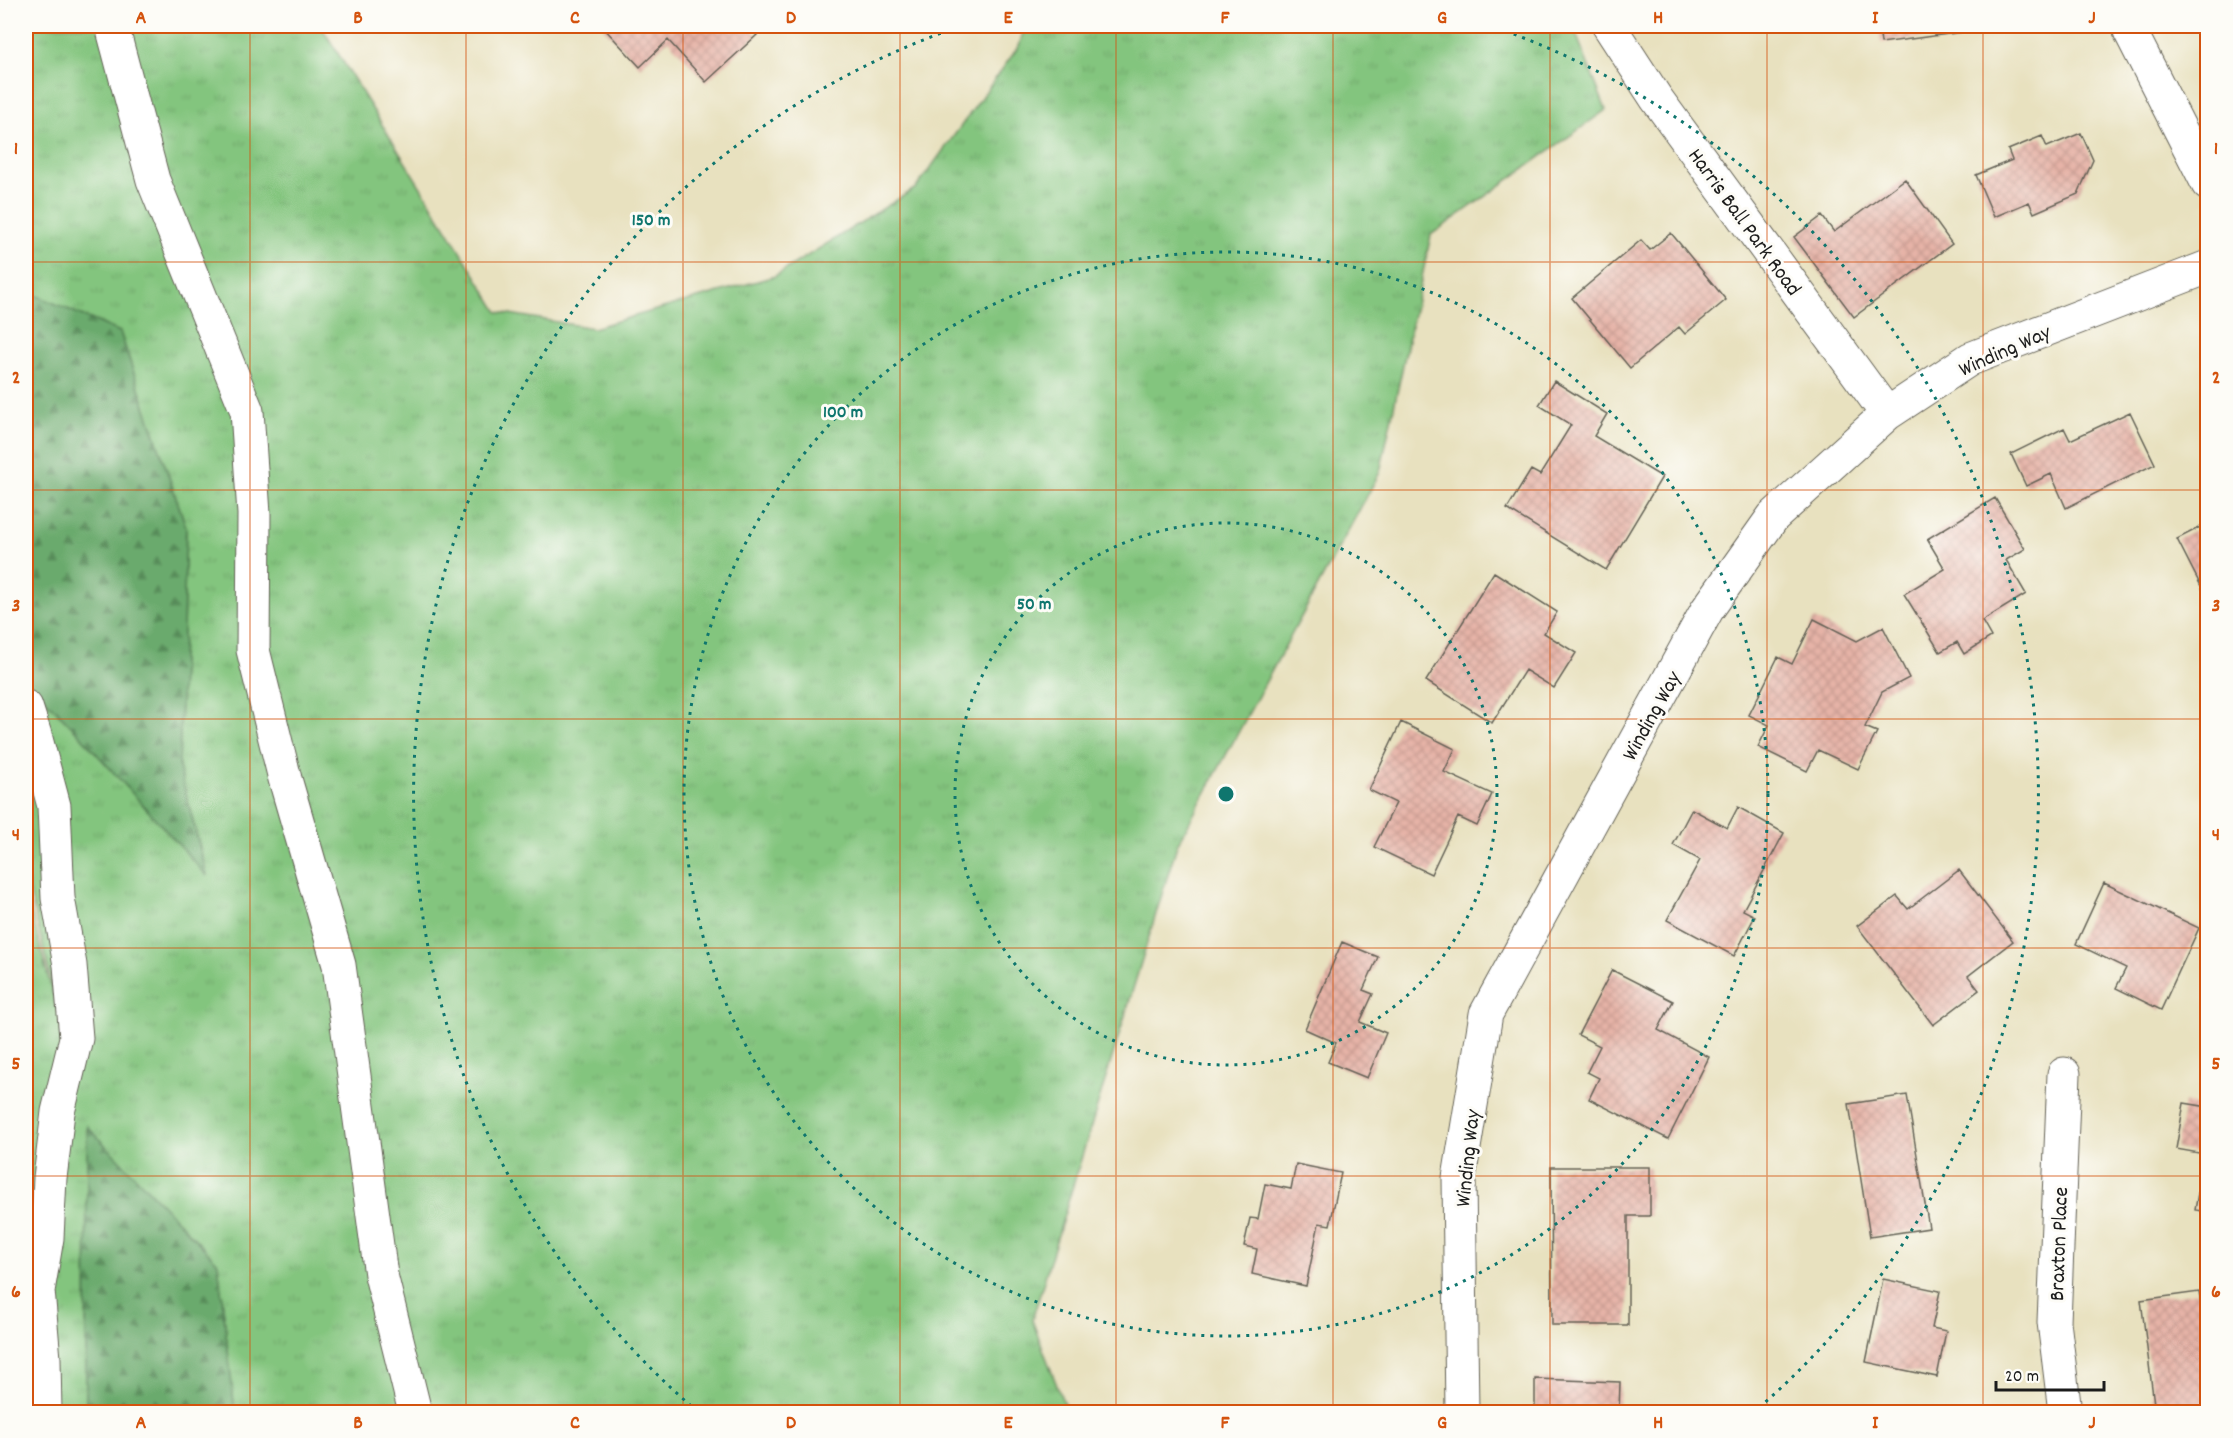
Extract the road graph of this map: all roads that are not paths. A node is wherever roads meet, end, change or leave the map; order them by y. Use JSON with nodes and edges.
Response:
{"nodes":[{"id":1,"x":112,"y":26,"type":"edge"},
{"id":2,"x":1609,"y":26,"type":"edge"},
{"id":3,"x":2129,"y":26,"type":"edge"},
{"id":4,"x":2208,"y":184,"type":"edge"},
{"id":5,"x":2208,"y":267,"type":"edge"},
{"id":6,"x":1887,"y":414,"type":"junction"},
{"id":7,"x":26,"y":707,"type":"edge"},
{"id":8,"x":2064,"y":1074,"type":"dead end"},
{"id":9,"x":45,"y":1413,"type":"edge"},
{"id":10,"x":416,"y":1413,"type":"edge"},
{"id":11,"x":1462,"y":1413,"type":"edge"},
{"id":12,"x":2065,"y":1413,"type":"edge"}],
"edges":[{"from":1,"to":10,"type":"street"},
{"from":2,"to":6,"type":"street","name":"Harris Ball Park Road"},
{"from":3,"to":4,"type":"street"},
{"from":5,"to":6,"type":"street","name":"Winding Way"},
{"from":6,"to":11,"type":"street","name":"Winding Way"},
{"from":7,"to":9,"type":"street"},
{"from":8,"to":12,"type":"street","name":"Braxton Place"}]}
